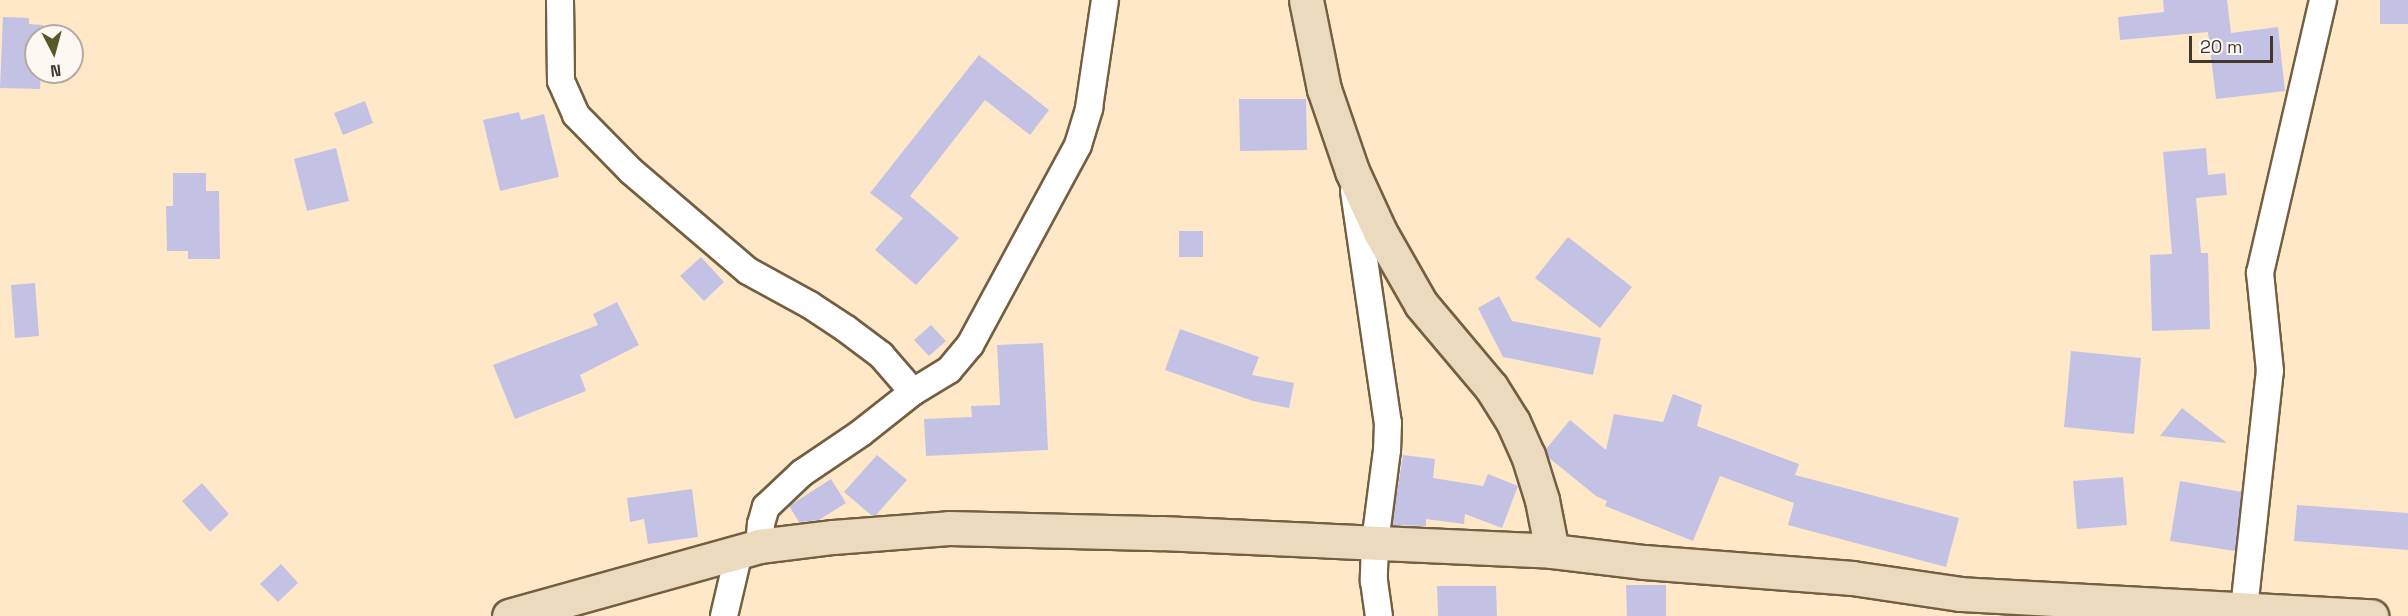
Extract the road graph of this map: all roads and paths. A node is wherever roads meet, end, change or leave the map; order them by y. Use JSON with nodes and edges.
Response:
{"nodes":[{"id":1,"x":560,"y":0,"type":"edge"},
{"id":2,"x":1105,"y":0,"type":"edge"},
{"id":3,"x":1306,"y":0,"type":"edge"},
{"id":4,"x":2323,"y":0,"type":"edge"},
{"id":5,"x":1352,"y":171,"type":"junction"},
{"id":6,"x":913,"y":392,"type":"junction"},
{"id":7,"x":1374,"y":543,"type":"junction"},
{"id":8,"x":749,"y":549,"type":"junction"},
{"id":9,"x":1552,"y":551,"type":"junction"},
{"id":10,"x":2244,"y":609,"type":"junction"},
{"id":11,"x":508,"y":616,"type":"edge"},
{"id":12,"x":724,"y":616,"type":"edge"},
{"id":13,"x":1379,"y":616,"type":"edge"},
{"id":14,"x":2371,"y":616,"type":"edge"}],
"edges":[{"from":1,"to":6,"type":"street"},
{"from":2,"to":6,"type":"street"},
{"from":3,"to":5,"type":"street"},
{"from":4,"to":10,"type":"street"},
{"from":5,"to":7,"type":"street"},
{"from":5,"to":9,"type":"street"},
{"from":6,"to":8,"type":"street"},
{"from":7,"to":8,"type":"street"},
{"from":7,"to":9,"type":"street"},
{"from":7,"to":13,"type":"street"},
{"from":8,"to":11,"type":"street"},
{"from":8,"to":12,"type":"street"},
{"from":9,"to":10,"type":"street"},
{"from":10,"to":14,"type":"street"}]}
